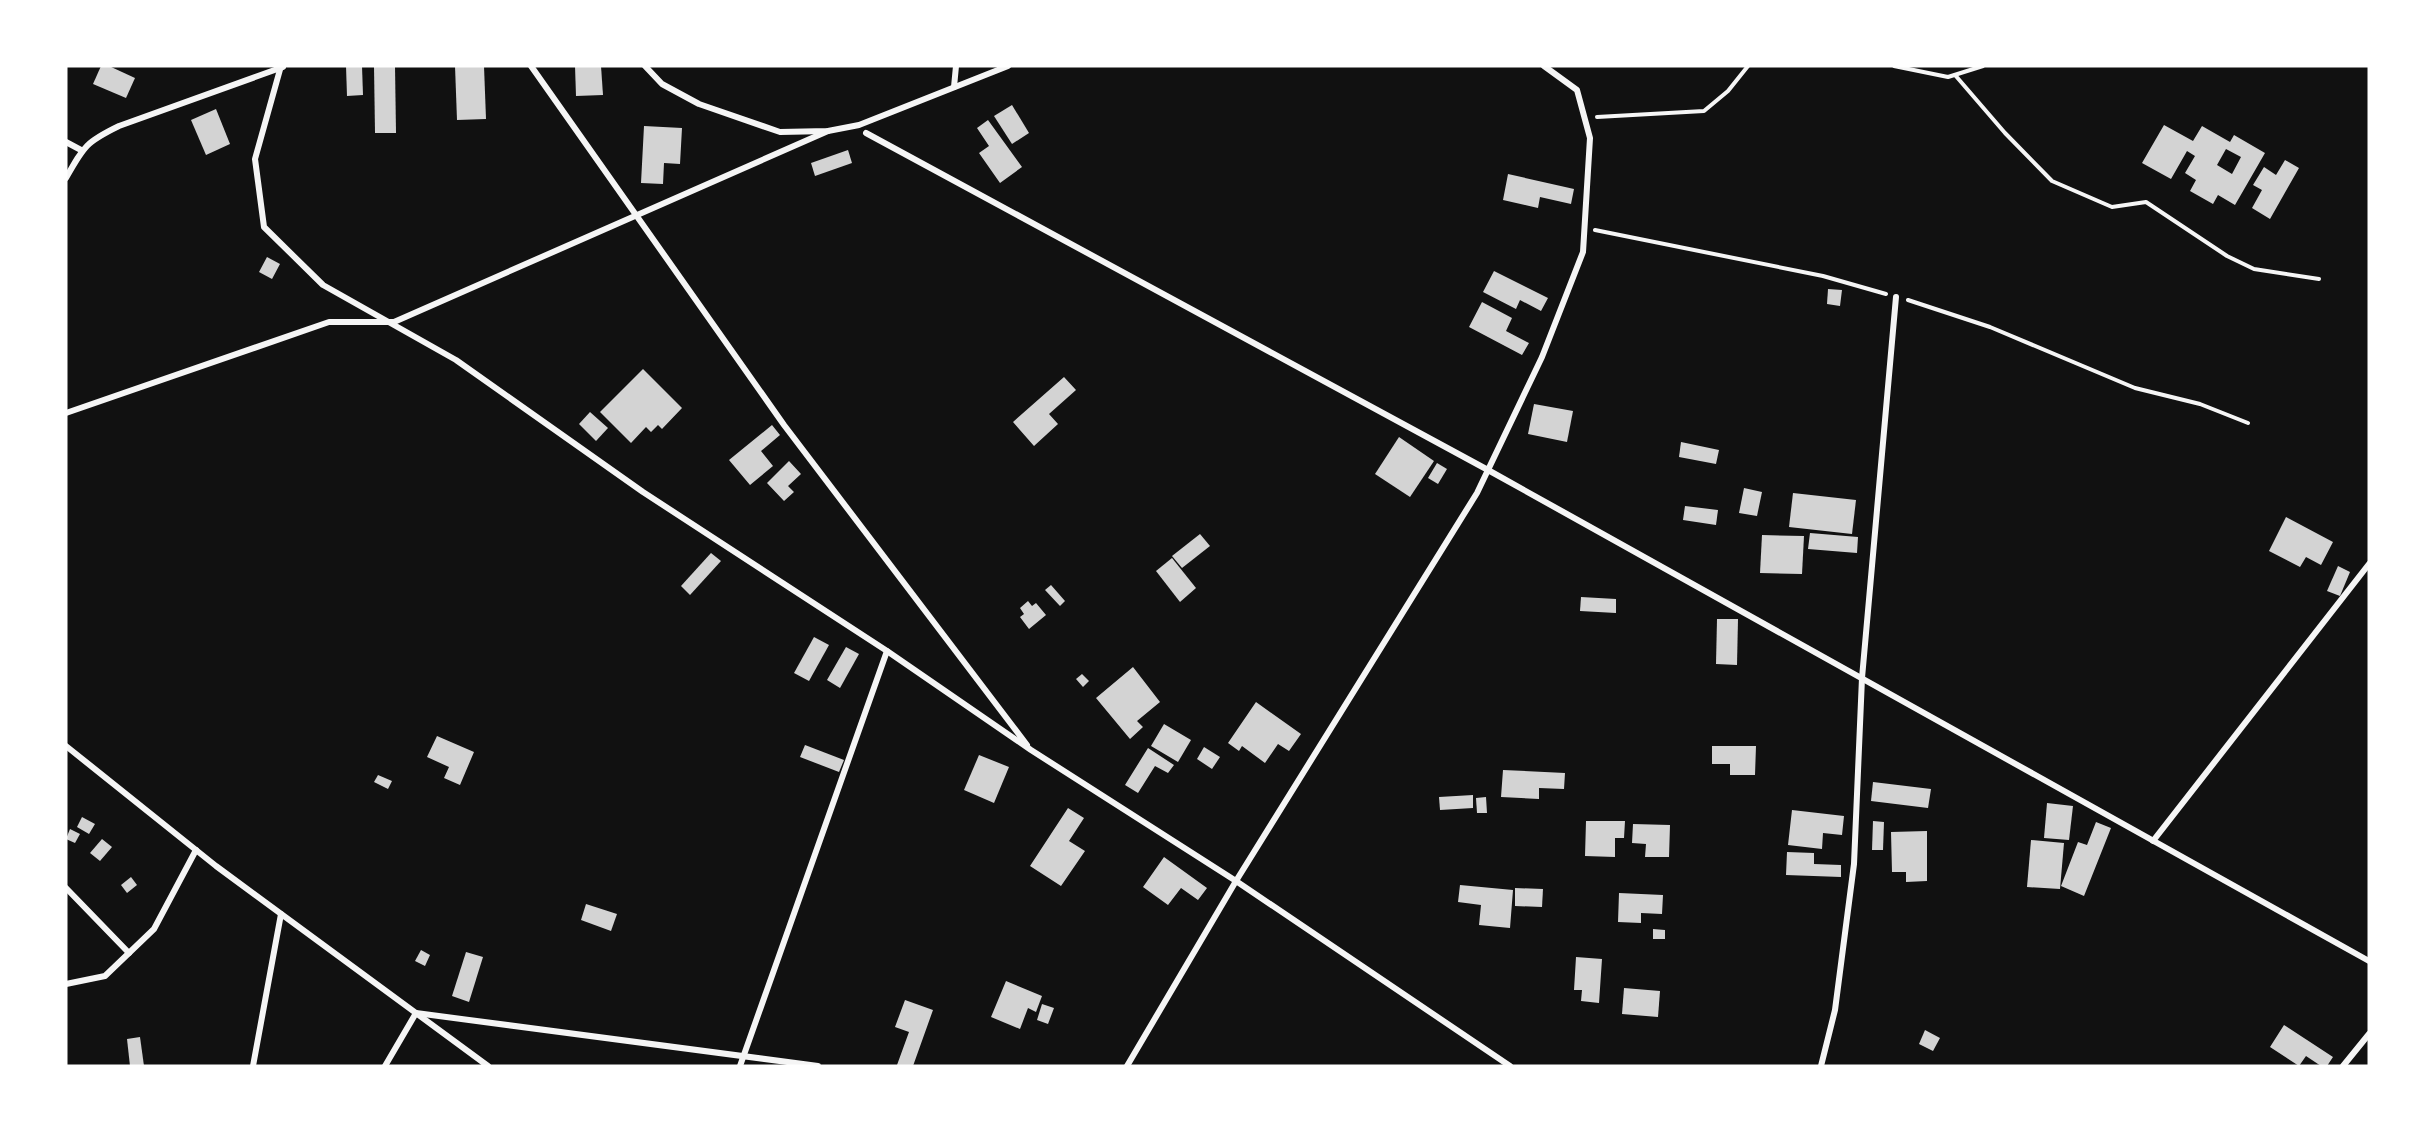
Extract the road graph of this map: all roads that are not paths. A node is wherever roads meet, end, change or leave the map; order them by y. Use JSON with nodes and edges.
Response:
{"nodes":[{"id":1,"x":531,"y":66,"type":"edge"},
{"id":2,"x":645,"y":66,"type":"edge"},
{"id":3,"x":956,"y":66,"type":"edge"},
{"id":4,"x":1008,"y":66,"type":"edge"},
{"id":5,"x":1545,"y":66,"type":"edge"},
{"id":6,"x":283,"y":67,"type":"edge"},
{"id":7,"x":954,"y":87,"type":"junction"},
{"id":8,"x":828,"y":131,"type":"junction"},
{"id":9,"x":866,"y":133,"type":"dead end"},
{"id":10,"x":66,"y":142,"type":"edge"},
{"id":11,"x":81,"y":150,"type":"junction"},
{"id":12,"x":66,"y":178,"type":"edge"},
{"id":13,"x":636,"y":216,"type":"junction"},
{"id":14,"x":1896,"y":297,"type":"road end"},
{"id":15,"x":394,"y":322,"type":"junction"},
{"id":16,"x":66,"y":413,"type":"edge"},
{"id":17,"x":1488,"y":470,"type":"junction"},
{"id":18,"x":2369,"y":564,"type":"edge"},
{"id":19,"x":887,"y":651,"type":"junction"},
{"id":20,"x":1862,"y":678,"type":"junction"},
{"id":21,"x":66,"y":746,"type":"edge"},
{"id":22,"x":1030,"y":750,"type":"junction"},
{"id":23,"x":2153,"y":841,"type":"junction"},
{"id":24,"x":196,"y":850,"type":"junction"},
{"id":25,"x":1236,"y":881,"type":"junction"},
{"id":26,"x":66,"y":888,"type":"edge"},
{"id":27,"x":282,"y":914,"type":"junction"},
{"id":28,"x":129,"y":953,"type":"junction"},
{"id":29,"x":2369,"y":961,"type":"edge"},
{"id":30,"x":66,"y":984,"type":"edge"},
{"id":31,"x":416,"y":1013,"type":"junction"},
{"id":32,"x":2369,"y":1034,"type":"edge"},
{"id":33,"x":743,"y":1057,"type":"junction"},
{"id":34,"x":253,"y":1066,"type":"edge"},
{"id":35,"x":385,"y":1066,"type":"edge"},
{"id":36,"x":488,"y":1066,"type":"edge"},
{"id":37,"x":740,"y":1066,"type":"edge"},
{"id":38,"x":818,"y":1066,"type":"edge"},
{"id":39,"x":1127,"y":1066,"type":"edge"},
{"id":40,"x":1510,"y":1066,"type":"edge"},
{"id":41,"x":1821,"y":1066,"type":"edge"},
{"id":42,"x":2343,"y":1066,"type":"edge"}],
"edges":[{"from":1,"to":13,"type":"street"},
{"from":2,"to":8,"type":"street"},
{"from":3,"to":7,"type":"street"},
{"from":4,"to":7,"type":"street"},
{"from":5,"to":17,"type":"street"},
{"from":6,"to":11,"type":"street"},
{"from":6,"to":15,"type":"street"},
{"from":7,"to":8,"type":"street"},
{"from":8,"to":13,"type":"street"},
{"from":9,"to":17,"type":"street"},
{"from":10,"to":11,"type":"street"},
{"from":11,"to":12,"type":"street"},
{"from":13,"to":15,"type":"street"},
{"from":13,"to":22,"type":"street"},
{"from":14,"to":20,"type":"street"},
{"from":15,"to":16,"type":"street"},
{"from":15,"to":19,"type":"street"},
{"from":17,"to":20,"type":"street"},
{"from":17,"to":25,"type":"street"},
{"from":18,"to":23,"type":"street"},
{"from":19,"to":22,"type":"street"},
{"from":19,"to":33,"type":"street"},
{"from":20,"to":23,"type":"street"},
{"from":20,"to":41,"type":"street"},
{"from":21,"to":24,"type":"street"},
{"from":22,"to":25,"type":"street"},
{"from":23,"to":29,"type":"street"},
{"from":24,"to":27,"type":"street"},
{"from":24,"to":28,"type":"street"},
{"from":25,"to":39,"type":"street"},
{"from":25,"to":40,"type":"street"},
{"from":26,"to":28,"type":"street"},
{"from":27,"to":31,"type":"street"},
{"from":27,"to":34,"type":"street"},
{"from":28,"to":30,"type":"street"},
{"from":31,"to":33,"type":"street"},
{"from":31,"to":35,"type":"street"},
{"from":31,"to":36,"type":"street"},
{"from":32,"to":42,"type":"street"},
{"from":33,"to":37,"type":"street"},
{"from":33,"to":38,"type":"street"}]}
